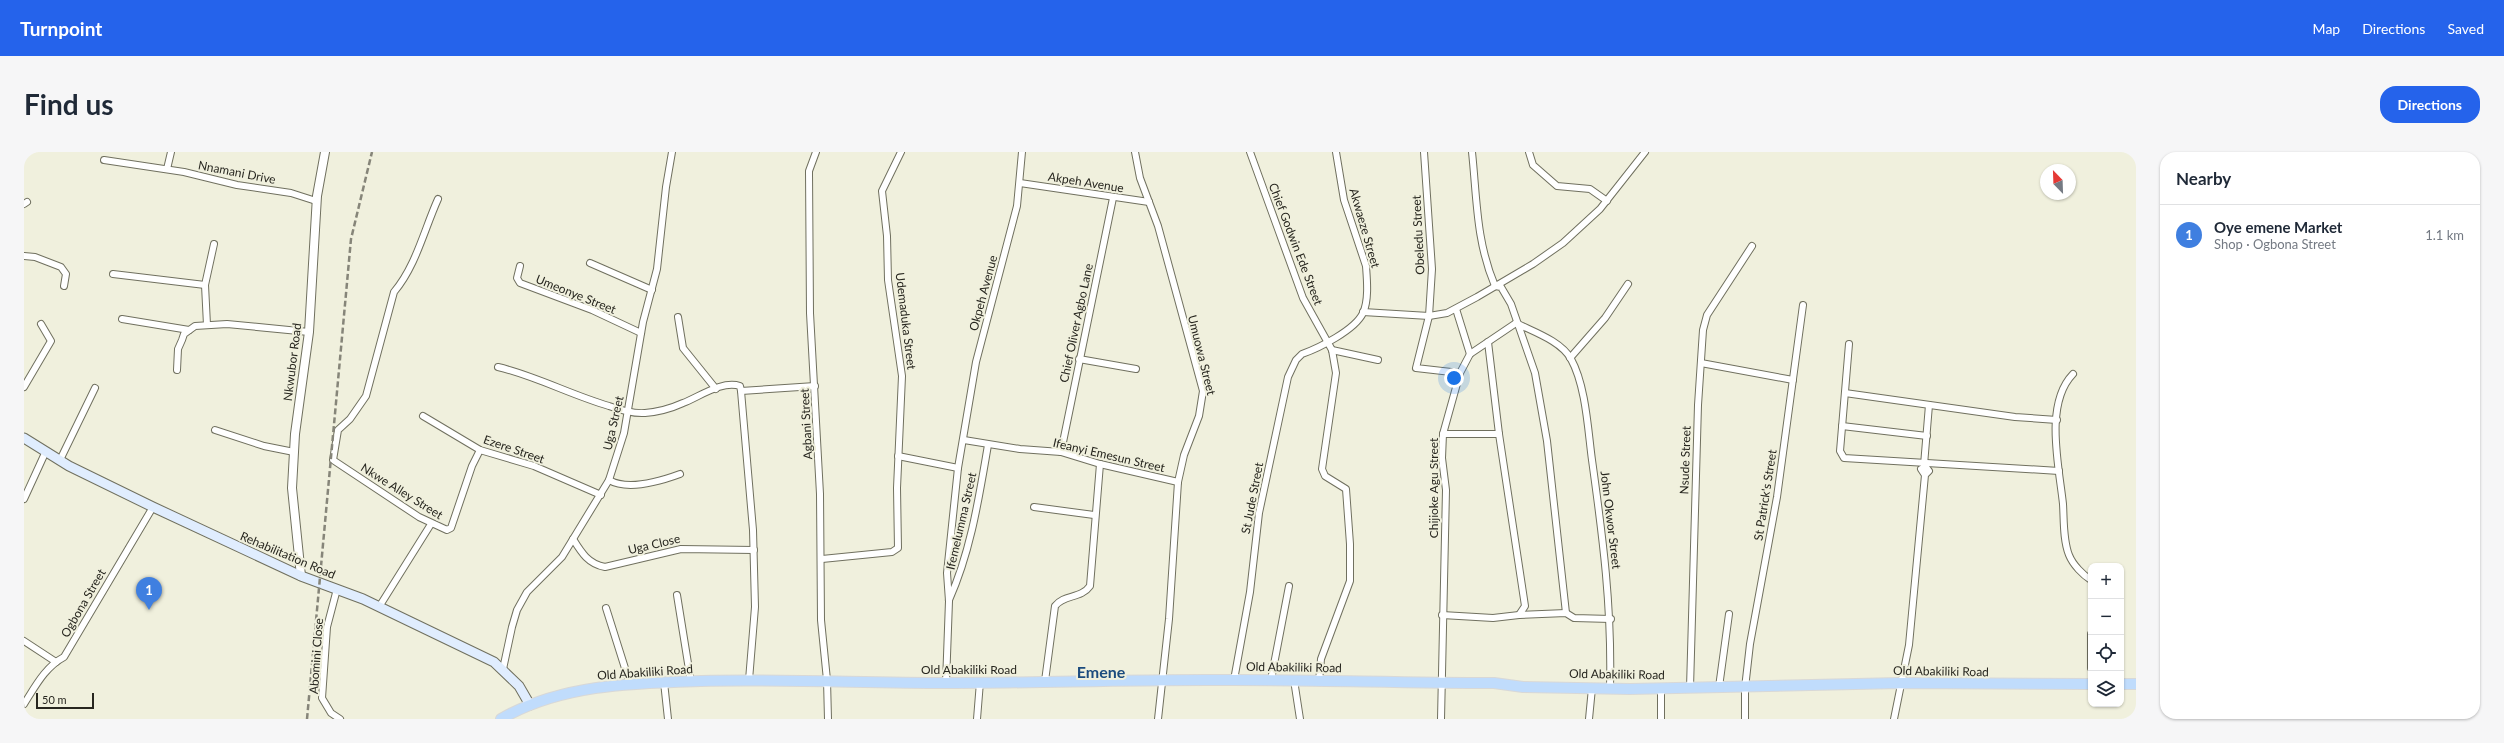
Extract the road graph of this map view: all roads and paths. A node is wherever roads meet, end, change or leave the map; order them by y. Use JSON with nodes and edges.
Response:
{"nodes":[{"id":1,"x":171,"y":152,"type":"edge"},
{"id":2,"x":326,"y":152,"type":"edge"},
{"id":3,"x":672,"y":152,"type":"edge"},
{"id":4,"x":816,"y":152,"type":"edge"},
{"id":5,"x":901,"y":152,"type":"edge"},
{"id":6,"x":1022,"y":152,"type":"edge"},
{"id":7,"x":1135,"y":152,"type":"edge"},
{"id":8,"x":1250,"y":152,"type":"edge"},
{"id":9,"x":1336,"y":152,"type":"edge"},
{"id":10,"x":1424,"y":152,"type":"edge"},
{"id":11,"x":1472,"y":152,"type":"edge"},
{"id":12,"x":1529,"y":152,"type":"edge"},
{"id":13,"x":1645,"y":152,"type":"edge"},
{"id":14,"x":104,"y":160,"type":"dead end"},
{"id":15,"x":168,"y":169,"type":"junction"},
{"id":16,"x":1020,"y":182,"type":"junction"},
{"id":17,"x":1113,"y":198,"type":"junction"},
{"id":18,"x":438,"y":199,"type":"dead end"},
{"id":19,"x":316,"y":201,"type":"junction"},
{"id":20,"x":1607,"y":201,"type":"junction"},
{"id":21,"x":1148,"y":202,"type":"junction"},
{"id":22,"x":214,"y":244,"type":"dead end"},
{"id":23,"x":1752,"y":246,"type":"dead end"},
{"id":24,"x":24,"y":256,"type":"edge"},
{"id":25,"x":590,"y":263,"type":"dead end"},
{"id":26,"x":520,"y":266,"type":"dead end"},
{"id":27,"x":113,"y":274,"type":"dead end"},
{"id":28,"x":1628,"y":284,"type":"dead end"},
{"id":29,"x":205,"y":285,"type":"junction"},
{"id":30,"x":64,"y":286,"type":"dead end"},
{"id":31,"x":1495,"y":286,"type":"junction"},
{"id":32,"x":652,"y":290,"type":"junction"},
{"id":33,"x":1803,"y":305,"type":"dead end"},
{"id":34,"x":1456,"y":309,"type":"junction"},
{"id":35,"x":1363,"y":312,"type":"junction"},
{"id":36,"x":1429,"y":316,"type":"junction"},
{"id":37,"x":678,"y":318,"type":"dead end"},
{"id":38,"x":122,"y":319,"type":"dead end"},
{"id":39,"x":1516,"y":323,"type":"junction"},
{"id":40,"x":41,"y":324,"type":"dead end"},
{"id":41,"x":207,"y":325,"type":"junction"},
{"id":42,"x":189,"y":330,"type":"junction"},
{"id":43,"x":309,"y":332,"type":"junction"},
{"id":44,"x":641,"y":332,"type":"junction"},
{"id":45,"x":1327,"y":341,"type":"junction"},
{"id":46,"x":1488,"y":342,"type":"junction"},
{"id":47,"x":1849,"y":344,"type":"dead end"},
{"id":48,"x":1332,"y":350,"type":"junction"},
{"id":49,"x":1470,"y":354,"type":"junction"},
{"id":50,"x":1570,"y":358,"type":"junction"},
{"id":51,"x":1079,"y":359,"type":"junction"},
{"id":52,"x":1378,"y":360,"type":"dead end"},
{"id":53,"x":1701,"y":362,"type":"junction"},
{"id":54,"x":498,"y":367,"type":"dead end"},
{"id":55,"x":1136,"y":369,"type":"dead end"},
{"id":56,"x":177,"y":370,"type":"dead end"},
{"id":57,"x":1460,"y":373,"type":"junction"},
{"id":58,"x":2073,"y":374,"type":"dead end"},
{"id":59,"x":1792,"y":380,"type":"junction"},
{"id":60,"x":815,"y":386,"type":"junction"},
{"id":61,"x":24,"y":387,"type":"edge"},
{"id":62,"x":95,"y":388,"type":"dead end"},
{"id":63,"x":716,"y":389,"type":"junction"},
{"id":64,"x":741,"y":391,"type":"junction"},
{"id":65,"x":1844,"y":393,"type":"junction"},
{"id":66,"x":1929,"y":405,"type":"junction"},
{"id":67,"x":628,"y":412,"type":"junction"},
{"id":68,"x":423,"y":416,"type":"dead end"},
{"id":69,"x":2057,"y":420,"type":"junction"},
{"id":70,"x":1842,"y":426,"type":"junction"},
{"id":71,"x":215,"y":430,"type":"dead end"},
{"id":72,"x":1443,"y":434,"type":"junction"},
{"id":73,"x":1499,"y":434,"type":"junction"},
{"id":74,"x":1927,"y":436,"type":"junction"},
{"id":75,"x":24,"y":438,"type":"edge"},
{"id":76,"x":964,"y":440,"type":"junction"},
{"id":77,"x":988,"y":444,"type":"junction"},
{"id":78,"x":480,"y":450,"type":"junction"},
{"id":79,"x":46,"y":451,"type":"junction"},
{"id":80,"x":294,"y":452,"type":"junction"},
{"id":81,"x":1061,"y":452,"type":"junction"},
{"id":82,"x":898,"y":456,"type":"junction"},
{"id":83,"x":60,"y":460,"type":"junction"},
{"id":84,"x":1100,"y":464,"type":"junction"},
{"id":85,"x":1924,"y":464,"type":"junction"},
{"id":86,"x":958,"y":468,"type":"junction"},
{"id":87,"x":2059,"y":471,"type":"junction"},
{"id":88,"x":680,"y":474,"type":"dead end"},
{"id":89,"x":609,"y":480,"type":"junction"},
{"id":90,"x":1178,"y":482,"type":"junction"},
{"id":91,"x":601,"y":495,"type":"junction"},
{"id":92,"x":24,"y":499,"type":"edge"},
{"id":93,"x":1034,"y":506,"type":"dead end"},
{"id":94,"x":153,"y":507,"type":"junction"},
{"id":95,"x":1094,"y":515,"type":"junction"},
{"id":96,"x":431,"y":524,"type":"junction"},
{"id":97,"x":573,"y":539,"type":"junction"},
{"id":98,"x":754,"y":550,"type":"junction"},
{"id":99,"x":822,"y":559,"type":"junction"},
{"id":100,"x":302,"y":576,"type":"junction"},
{"id":101,"x":2088,"y":578,"type":"edge"},
{"id":102,"x":1289,"y":586,"type":"dead end"},
{"id":103,"x":337,"y":589,"type":"junction"},
{"id":104,"x":677,"y":595,"type":"dead end"},
{"id":105,"x":949,"y":601,"type":"junction"},
{"id":106,"x":379,"y":607,"type":"junction"},
{"id":107,"x":606,"y":608,"type":"dead end"},
{"id":108,"x":1566,"y":613,"type":"junction"},
{"id":109,"x":1442,"y":614,"type":"junction"},
{"id":110,"x":1729,"y":614,"type":"dead end"},
{"id":111,"x":1519,"y":615,"type":"junction"},
{"id":112,"x":1611,"y":619,"type":"junction"},
{"id":113,"x":24,"y":641,"type":"edge"},
{"id":114,"x":56,"y":662,"type":"junction"},
{"id":115,"x":503,"y":669,"type":"junction"},
{"id":116,"x":749,"y":680,"type":"junction"},
{"id":117,"x":827,"y":680,"type":"junction"},
{"id":118,"x":1161,"y":680,"type":"junction"},
{"id":119,"x":1234,"y":680,"type":"junction"},
{"id":120,"x":1271,"y":680,"type":"junction"},
{"id":121,"x":1294,"y":680,"type":"junction"},
{"id":122,"x":1319,"y":680,"type":"junction"},
{"id":123,"x":664,"y":682,"type":"junction"},
{"id":124,"x":691,"y":682,"type":"junction"},
{"id":125,"x":980,"y":682,"type":"junction"},
{"id":126,"x":1045,"y":682,"type":"junction"},
{"id":127,"x":946,"y":683,"type":"junction"},
{"id":128,"x":1441,"y":683,"type":"junction"},
{"id":129,"x":1900,"y":683,"type":"junction"},
{"id":130,"x":630,"y":684,"type":"junction"},
{"id":131,"x":2088,"y":684,"type":"edge"},
{"id":132,"x":2124,"y":684,"type":"edge"},
{"id":133,"x":2136,"y":684,"type":"edge"},
{"id":134,"x":1592,"y":688,"type":"junction"},
{"id":135,"x":1610,"y":688,"type":"junction"},
{"id":136,"x":1661,"y":688,"type":"junction"},
{"id":137,"x":1690,"y":688,"type":"junction"},
{"id":138,"x":1719,"y":688,"type":"junction"},
{"id":139,"x":1745,"y":688,"type":"junction"},
{"id":140,"x":24,"y":704,"type":"edge"},
{"id":141,"x":530,"y":705,"type":"junction"},
{"id":142,"x":507,"y":717,"type":"edge"},
{"id":143,"x":340,"y":719,"type":"edge"},
{"id":144,"x":668,"y":719,"type":"edge"},
{"id":145,"x":828,"y":719,"type":"edge"},
{"id":146,"x":977,"y":719,"type":"edge"},
{"id":147,"x":1158,"y":719,"type":"edge"},
{"id":148,"x":1300,"y":719,"type":"edge"},
{"id":149,"x":1441,"y":719,"type":"edge"},
{"id":150,"x":1589,"y":719,"type":"edge"},
{"id":151,"x":1660,"y":719,"type":"edge"},
{"id":152,"x":1745,"y":719,"type":"edge"},
{"id":153,"x":1894,"y":719,"type":"edge"}],
"edges":[{"from":1,"to":15,"type":"street"},
{"from":2,"to":19,"type":"street","name":"Nkwubor Road"},
{"from":3,"to":32,"type":"street","name":"Uga Street"},
{"from":4,"to":60,"type":"street","name":"Agbani Street"},
{"from":5,"to":82,"type":"street","name":"Udemaduka Street"},
{"from":6,"to":16,"type":"street","name":"Okpeh Avenue"},
{"from":7,"to":21,"type":"street","name":"Umuowa Street"},
{"from":8,"to":45,"type":"street","name":"Chief Godwin Ede Street"},
{"from":9,"to":35,"type":"street","name":"Akwaeze Street"},
{"from":10,"to":36,"type":"street","name":"Obeledu Street"},
{"from":11,"to":31,"type":"street"},
{"from":12,"to":20,"type":"street"},
{"from":13,"to":20,"type":"street"},
{"from":14,"to":15,"type":"street","name":"Nnamani Drive"},
{"from":15,"to":19,"type":"street","name":"Nnamani Drive"},
{"from":16,"to":17,"type":"street","name":"Akpeh Avenue"},
{"from":16,"to":76,"type":"street","name":"Okpeh Avenue"},
{"from":17,"to":21,"type":"street","name":"Akpeh Avenue"},
{"from":17,"to":51,"type":"street","name":"Chief Oliver Agbo Lane"},
{"from":18,"to":96,"type":"street","name":"Nkwe Alley Street"},
{"from":19,"to":43,"type":"street","name":"Nkwubor Road"},
{"from":20,"to":31,"type":"street"},
{"from":21,"to":90,"type":"street","name":"Umuowa Street"},
{"from":22,"to":29,"type":"street"},
{"from":23,"to":53,"type":"street","name":"Nsude Street"},
{"from":24,"to":30,"type":"street"},
{"from":25,"to":32,"type":"street"},
{"from":26,"to":44,"type":"street","name":"Umeonye Street"},
{"from":27,"to":29,"type":"street"},
{"from":28,"to":50,"type":"street"},
{"from":29,"to":41,"type":"street"},
{"from":31,"to":34,"type":"street"},
{"from":31,"to":39,"type":"street"},
{"from":32,"to":44,"type":"street","name":"Uga Street"},
{"from":33,"to":59,"type":"street","name":"St Patrick's Street"},
{"from":34,"to":36,"type":"street"},
{"from":34,"to":49,"type":"street"},
{"from":35,"to":36,"type":"street"},
{"from":35,"to":45,"type":"street"},
{"from":36,"to":57,"type":"street","name":"Obeledu Street"},
{"from":37,"to":63,"type":"street"},
{"from":38,"to":42,"type":"street"},
{"from":39,"to":46,"type":"street","name":"Chijioke Agu Street"},
{"from":39,"to":50,"type":"street","name":"John Okwor Street"},
{"from":39,"to":108,"type":"street"},
{"from":40,"to":61,"type":"street"},
{"from":41,"to":42,"type":"street"},
{"from":41,"to":43,"type":"street"},
{"from":42,"to":56,"type":"street"},
{"from":43,"to":80,"type":"street","name":"Nkwubor Road"},
{"from":44,"to":67,"type":"street","name":"Uga Street"},
{"from":45,"to":48,"type":"street","name":"Chief Godwin Ede Street"},
{"from":45,"to":119,"type":"street","name":"St Jude Street"},
{"from":46,"to":49,"type":"street","name":"Chijioke Agu Street"},
{"from":46,"to":73,"type":"street"},
{"from":47,"to":65,"type":"street"},
{"from":48,"to":52,"type":"street"},
{"from":48,"to":122,"type":"street","name":"Chief Godwin Ede Street"},
{"from":49,"to":57,"type":"street","name":"Chijioke Agu Street"},
{"from":50,"to":112,"type":"street","name":"John Okwor Street"},
{"from":51,"to":55,"type":"street"},
{"from":51,"to":81,"type":"street","name":"Chief Oliver Agbo Lane"},
{"from":53,"to":59,"type":"street"},
{"from":53,"to":137,"type":"street","name":"Nsude Street"},
{"from":54,"to":67,"type":"street"},
{"from":57,"to":72,"type":"street","name":"Chijioke Agu Street"},
{"from":58,"to":69,"type":"street"},
{"from":59,"to":139,"type":"street","name":"St Patrick's Street"},
{"from":60,"to":64,"type":"street"},
{"from":60,"to":99,"type":"street","name":"Agbani Street"},
{"from":62,"to":83,"type":"street"},
{"from":63,"to":64,"type":"street"},
{"from":63,"to":67,"type":"street"},
{"from":64,"to":98,"type":"street"},
{"from":65,"to":66,"type":"street"},
{"from":65,"to":70,"type":"street"},
{"from":66,"to":69,"type":"street"},
{"from":66,"to":74,"type":"street"},
{"from":67,"to":89,"type":"street","name":"Uga Street"},
{"from":68,"to":78,"type":"street","name":"Ezere Street"},
{"from":69,"to":87,"type":"street"},
{"from":70,"to":74,"type":"street"},
{"from":70,"to":85,"type":"street"},
{"from":71,"to":80,"type":"street"},
{"from":72,"to":73,"type":"street"},
{"from":72,"to":109,"type":"street","name":"Chijioke Agu Street"},
{"from":73,"to":111,"type":"street"},
{"from":74,"to":85,"type":"street"},
{"from":75,"to":79,"type":"main road","name":"Rehabilitation Road"},
{"from":76,"to":77,"type":"street","name":"Ifeanyi Emesun Street"},
{"from":76,"to":86,"type":"street"},
{"from":77,"to":81,"type":"street","name":"Ifeanyi Emesun Street"},
{"from":77,"to":105,"type":"street","name":"Ifemelumma Street"},
{"from":78,"to":91,"type":"street","name":"Ezere Street"},
{"from":78,"to":96,"type":"street","name":"Nkwe Alley Street"},
{"from":79,"to":83,"type":"main road","name":"Rehabilitation Road"},
{"from":79,"to":92,"type":"street"},
{"from":80,"to":100,"type":"street","name":"Nkwubor Road"},
{"from":81,"to":84,"type":"street","name":"Ifeanyi Emesun Street"},
{"from":82,"to":86,"type":"street"},
{"from":82,"to":99,"type":"street","name":"Udemaduka Street"},
{"from":83,"to":94,"type":"main road","name":"Rehabilitation Road"},
{"from":84,"to":90,"type":"street","name":"Ifeanyi Emesun Street"},
{"from":84,"to":95,"type":"street"},
{"from":85,"to":87,"type":"street"},
{"from":85,"to":129,"type":"street"},
{"from":86,"to":105,"type":"street"},
{"from":87,"to":101,"type":"street"},
{"from":88,"to":89,"type":"street"},
{"from":89,"to":91,"type":"street","name":"Uga Street"},
{"from":90,"to":118,"type":"street","name":"Umuowa Street"},
{"from":91,"to":97,"type":"street","name":"Uga Street"},
{"from":93,"to":95,"type":"street"},
{"from":94,"to":100,"type":"main road","name":"Rehabilitation Road"},
{"from":94,"to":114,"type":"street","name":"Ogbona Street"},
{"from":95,"to":126,"type":"street"},
{"from":96,"to":106,"type":"street"},
{"from":97,"to":98,"type":"street","name":"Uga Close"},
{"from":97,"to":115,"type":"street","name":"Uga Street"},
{"from":98,"to":116,"type":"street"},
{"from":99,"to":117,"type":"street","name":"Agbani Street"},
{"from":100,"to":103,"type":"main road","name":"Rehabilitation Road"},
{"from":102,"to":120,"type":"street"},
{"from":103,"to":106,"type":"main road","name":"Rehabilitation Road"},
{"from":103,"to":143,"type":"street","name":"Abomini Close"},
{"from":104,"to":124,"type":"street"},
{"from":105,"to":127,"type":"street"},
{"from":106,"to":115,"type":"main road","name":"Rehabilitation Road"},
{"from":107,"to":130,"type":"street"},
{"from":108,"to":111,"type":"street"},
{"from":108,"to":112,"type":"street"},
{"from":109,"to":111,"type":"street"},
{"from":109,"to":128,"type":"street","name":"Chijioke Agu Street"},
{"from":110,"to":138,"type":"street"},
{"from":112,"to":135,"type":"street","name":"John Okwor Street"},
{"from":113,"to":114,"type":"street"},
{"from":114,"to":140,"type":"street","name":"Ogbona Street"},
{"from":115,"to":141,"type":"main road","name":"Rehabilitation Road"},
{"from":116,"to":117,"type":"main road","name":"Old Abakiliki Road"},
{"from":116,"to":124,"type":"main road","name":"Old Abakiliki Road"},
{"from":117,"to":127,"type":"main road","name":"Old Abakiliki Road"},
{"from":117,"to":145,"type":"street","name":"Agbani Street"},
{"from":118,"to":119,"type":"main road","name":"Old Abakiliki Road"},
{"from":118,"to":126,"type":"main road","name":"Old Abakiliki Road"},
{"from":118,"to":147,"type":"street","name":"Umuowa Street"},
{"from":119,"to":120,"type":"main road","name":"Old Abakiliki Road"},
{"from":120,"to":121,"type":"main road","name":"Old Abakiliki Road"},
{"from":121,"to":122,"type":"main road","name":"Old Abakiliki Road"},
{"from":121,"to":148,"type":"street"},
{"from":122,"to":128,"type":"main road","name":"Old Abakiliki Road"},
{"from":123,"to":124,"type":"main road","name":"Old Abakiliki Road"},
{"from":123,"to":130,"type":"main road","name":"Old Abakiliki Road"},
{"from":123,"to":144,"type":"street"},
{"from":125,"to":126,"type":"main road","name":"Old Abakiliki Road"},
{"from":125,"to":127,"type":"main road","name":"Old Abakiliki Road"},
{"from":125,"to":146,"type":"street"},
{"from":128,"to":134,"type":"main road","name":"Old Abakiliki Road"},
{"from":128,"to":149,"type":"street","name":"Chijioke Agu Street"},
{"from":129,"to":131,"type":"main road","name":"Old Abakiliki Road"},
{"from":129,"to":139,"type":"main road","name":"Old Abakiliki Road"},
{"from":129,"to":153,"type":"street"},
{"from":130,"to":141,"type":"main road","name":"Old Abakiliki Road"},
{"from":132,"to":133,"type":"main road"},
{"from":134,"to":135,"type":"main road","name":"Old Abakiliki Road"},
{"from":134,"to":150,"type":"street"},
{"from":135,"to":136,"type":"main road","name":"Old Abakiliki Road"},
{"from":136,"to":137,"type":"main road","name":"Old Abakiliki Road"},
{"from":136,"to":151,"type":"street"},
{"from":137,"to":138,"type":"main road","name":"Old Abakiliki Road"},
{"from":138,"to":139,"type":"main road","name":"Old Abakiliki Road"},
{"from":139,"to":152,"type":"street","name":"St Patrick's Street"},
{"from":141,"to":142,"type":"main road","name":"Old Abakiliki Road"}]}
